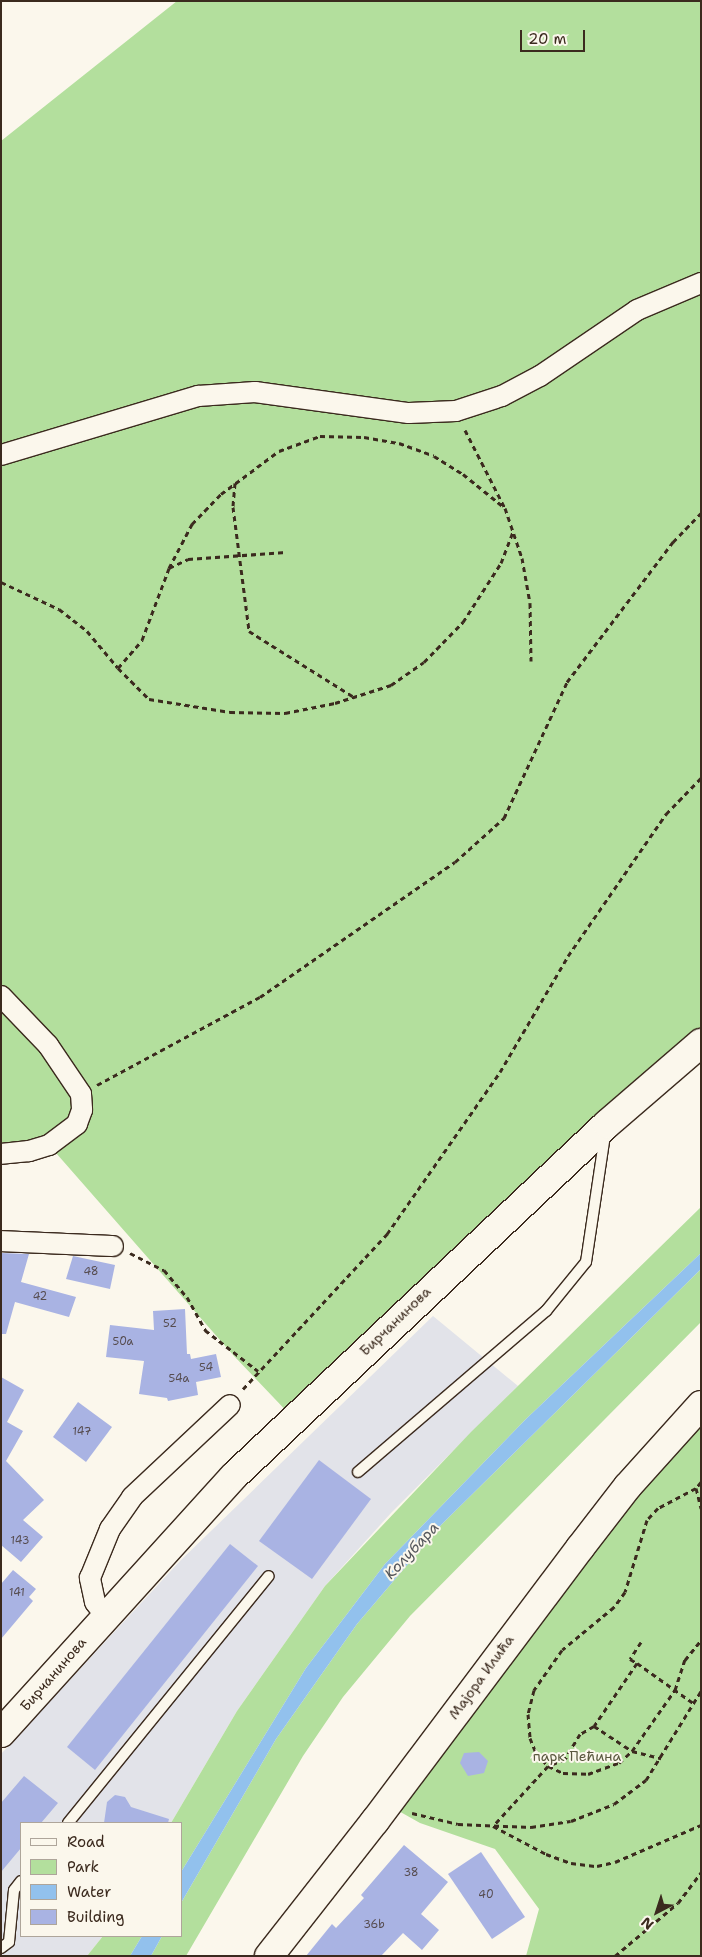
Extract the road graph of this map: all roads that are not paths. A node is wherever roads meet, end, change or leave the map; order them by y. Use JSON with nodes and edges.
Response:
{"nodes":[{"id":1,"x":701,"y":284,"type":"edge"},
{"id":2,"x":1,"y":455,"type":"edge"},
{"id":3,"x":1,"y":996,"type":"edge"},
{"id":4,"x":701,"y":1043,"type":"edge"},
{"id":5,"x":607,"y":1124,"type":"junction"},
{"id":6,"x":1,"y":1154,"type":"edge"},
{"id":7,"x":1,"y":1241,"type":"edge"},
{"id":8,"x":113,"y":1246,"type":"road end"},
{"id":9,"x":230,"y":1405,"type":"road end"},
{"id":10,"x":701,"y":1405,"type":"edge"},
{"id":11,"x":358,"y":1472,"type":"dead end"},
{"id":12,"x":269,"y":1576,"type":"dead end"},
{"id":13,"x":105,"y":1615,"type":"junction"},
{"id":14,"x":1,"y":1733,"type":"edge"},
{"id":15,"x":69,"y":1822,"type":"edge"},
{"id":16,"x":20,"y":1882,"type":"edge"},
{"id":17,"x":1,"y":1948,"type":"edge"},
{"id":18,"x":269,"y":1956,"type":"edge"}],
"edges":[{"from":1,"to":2,"type":"street"},
{"from":3,"to":6,"type":"street"},
{"from":4,"to":5,"type":"main road","name":"Бирчанинова"},
{"from":5,"to":11,"type":"lane"},
{"from":5,"to":13,"type":"main road","name":"Бирчанинова"},
{"from":7,"to":8,"type":"street"},
{"from":9,"to":13,"type":"street"},
{"from":10,"to":18,"type":"main road","name":"Мајора Илића"},
{"from":12,"to":15,"type":"lane"},
{"from":13,"to":14,"type":"main road","name":"Бирчанинова"},
{"from":16,"to":17,"type":"lane"}]}
